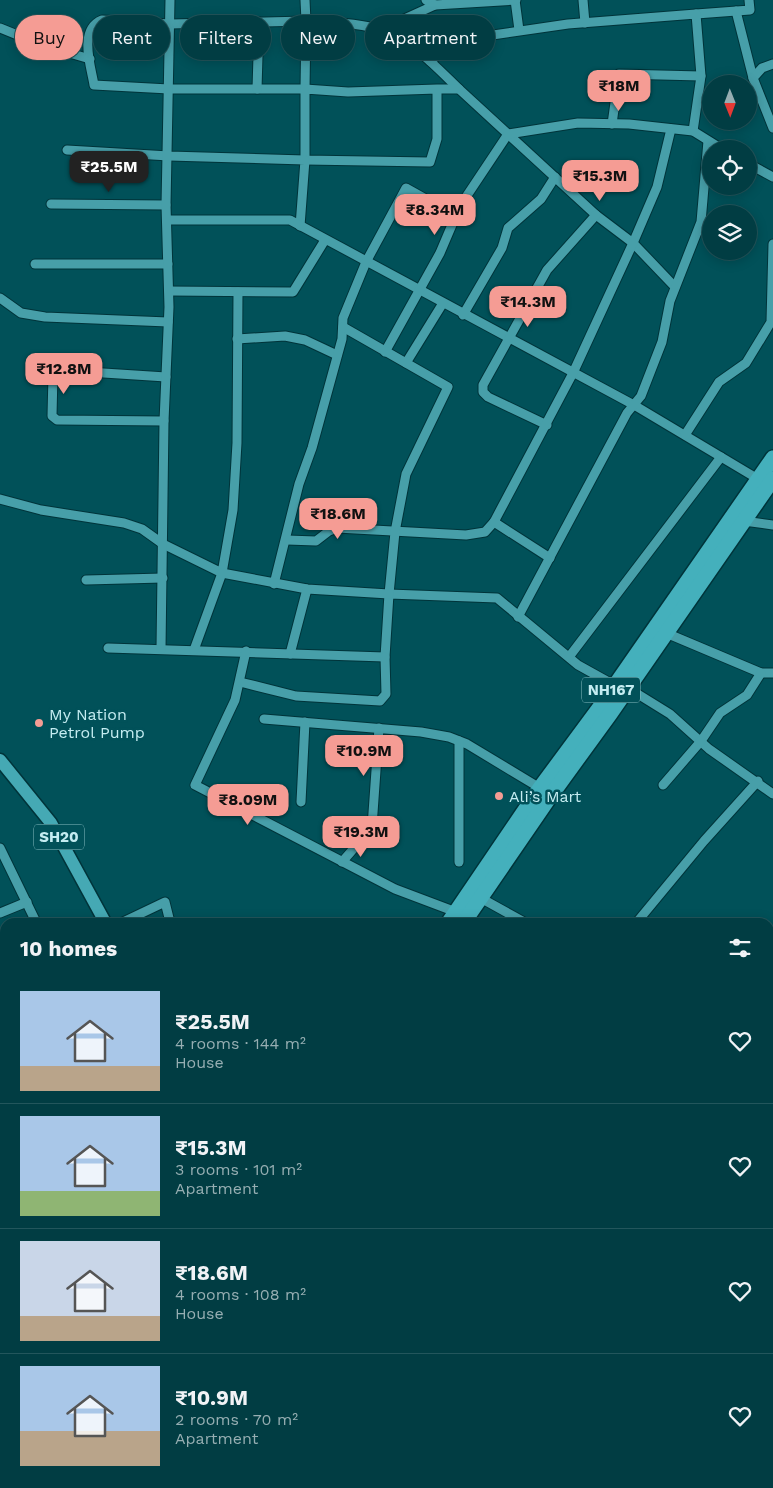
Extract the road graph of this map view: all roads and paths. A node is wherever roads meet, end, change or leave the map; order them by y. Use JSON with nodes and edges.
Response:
{"nodes":[{"id":1,"x":170,"y":0,"type":"edge"},
{"id":2,"x":305,"y":0,"type":"edge"},
{"id":3,"x":426,"y":0,"type":"edge"},
{"id":4,"x":515,"y":0,"type":"edge"},
{"id":5,"x":583,"y":0,"type":"edge"},
{"id":6,"x":749,"y":0,"type":"edge"},
{"id":7,"x":435,"y":6,"type":"junction"},
{"id":8,"x":736,"y":11,"type":"junction"},
{"id":9,"x":696,"y":14,"type":"junction"},
{"id":10,"x":170,"y":15,"type":"edge"},
{"id":11,"x":306,"y":15,"type":"edge"},
{"id":12,"x":414,"y":15,"type":"edge"},
{"id":13,"x":585,"y":23,"type":"junction"},
{"id":14,"x":93,"y":24,"type":"edge"},
{"id":15,"x":170,"y":24,"type":"edge"},
{"id":16,"x":180,"y":24,"type":"edge"},
{"id":17,"x":0,"y":28,"type":"edge"},
{"id":18,"x":519,"y":30,"type":"junction"},
{"id":19,"x":90,"y":59,"type":"junction"},
{"id":20,"x":169,"y":60,"type":"edge"},
{"id":21,"x":258,"y":60,"type":"edge"},
{"id":22,"x":305,"y":60,"type":"edge"},
{"id":23,"x":430,"y":61,"type":"joint"},
{"id":24,"x":773,"y":64,"type":"edge"},
{"id":25,"x":752,"y":75,"type":"edge"},
{"id":26,"x":756,"y":75,"type":"edge"},
{"id":27,"x":701,"y":76,"type":"junction"},
{"id":28,"x":169,"y":89,"type":"junction"},
{"id":29,"x":257,"y":89,"type":"junction"},
{"id":30,"x":305,"y":89,"type":"junction"},
{"id":31,"x":437,"y":89,"type":"junction"},
{"id":32,"x":459,"y":90,"type":"junction"},
{"id":33,"x":758,"y":90,"type":"edge"},
{"id":34,"x":612,"y":124,"type":"junction"},
{"id":35,"x":670,"y":128,"type":"junction"},
{"id":36,"x":773,"y":128,"type":"edge"},
{"id":37,"x":693,"y":131,"type":"junction"},
{"id":38,"x":508,"y":134,"type":"junction"},
{"id":39,"x":706,"y":140,"type":"edge"},
{"id":40,"x":67,"y":150,"type":"dead end"},
{"id":41,"x":168,"y":156,"type":"junction"},
{"id":42,"x":305,"y":160,"type":"junction"},
{"id":43,"x":757,"y":168,"type":"edge"},
{"id":44,"x":554,"y":176,"type":"junction"},
{"id":45,"x":773,"y":177,"type":"edge"},
{"id":46,"x":703,"y":195,"type":"edge"},
{"id":47,"x":51,"y":204,"type":"dead end"},
{"id":48,"x":166,"y":205,"type":"junction"},
{"id":49,"x":596,"y":215,"type":"junction"},
{"id":50,"x":456,"y":216,"type":"junction"},
{"id":51,"x":168,"y":220,"type":"junction"},
{"id":52,"x":300,"y":226,"type":"junction"},
{"id":53,"x":325,"y":240,"type":"junction"},
{"id":54,"x":633,"y":243,"type":"junction"},
{"id":55,"x":773,"y":244,"type":"edge"},
{"id":56,"x":366,"y":262,"type":"junction"},
{"id":57,"x":35,"y":264,"type":"dead end"},
{"id":58,"x":168,"y":264,"type":"junction"},
{"id":59,"x":675,"y":287,"type":"junction"},
{"id":60,"x":420,"y":290,"type":"junction"},
{"id":61,"x":169,"y":291,"type":"junction"},
{"id":62,"x":238,"y":292,"type":"junction"},
{"id":63,"x":0,"y":298,"type":"edge"},
{"id":64,"x":443,"y":303,"type":"junction"},
{"id":65,"x":464,"y":315,"type":"junction"},
{"id":66,"x":168,"y":322,"type":"junction"},
{"id":67,"x":342,"y":327,"type":"junction"},
{"id":68,"x":509,"y":338,"type":"junction"},
{"id":69,"x":237,"y":339,"type":"junction"},
{"id":70,"x":385,"y":352,"type":"junction"},
{"id":71,"x":337,"y":355,"type":"junction"},
{"id":72,"x":406,"y":363,"type":"junction"},
{"id":73,"x":574,"y":373,"type":"junction"},
{"id":74,"x":166,"y":377,"type":"junction"},
{"id":75,"x":634,"y":405,"type":"junction"},
{"id":76,"x":164,"y":421,"type":"junction"},
{"id":77,"x":547,"y":425,"type":"junction"},
{"id":78,"x":685,"y":435,"type":"junction"},
{"id":79,"x":721,"y":457,"type":"junction"},
{"id":80,"x":773,"y":458,"type":"edge"},
{"id":81,"x":758,"y":479,"type":"junction"},
{"id":82,"x":773,"y":479,"type":"edge"},
{"id":83,"x":0,"y":499,"type":"edge"},
{"id":84,"x":744,"y":521,"type":"junction"},
{"id":85,"x":494,"y":522,"type":"junction"},
{"id":86,"x":773,"y":525,"type":"edge"},
{"id":87,"x":395,"y":532,"type":"junction"},
{"id":88,"x":287,"y":540,"type":"junction"},
{"id":89,"x":164,"y":544,"type":"junction"},
{"id":90,"x":550,"y":558,"type":"junction"},
{"id":91,"x":222,"y":573,"type":"junction"},
{"id":92,"x":163,"y":578,"type":"junction"},
{"id":93,"x":86,"y":580,"type":"dead end"},
{"id":94,"x":274,"y":584,"type":"junction"},
{"id":95,"x":307,"y":589,"type":"junction"},
{"id":96,"x":389,"y":594,"type":"junction"},
{"id":97,"x":518,"y":617,"type":"junction"},
{"id":98,"x":666,"y":633,"type":"junction"},
{"id":99,"x":108,"y":648,"type":"dead end"},
{"id":100,"x":161,"y":649,"type":"junction"},
{"id":101,"x":194,"y":650,"type":"junction"},
{"id":102,"x":246,"y":651,"type":"junction"},
{"id":103,"x":290,"y":654,"type":"junction"},
{"id":104,"x":385,"y":657,"type":"junction"},
{"id":105,"x":569,"y":657,"type":"junction"},
{"id":106,"x":761,"y":673,"type":"junction"},
{"id":107,"x":773,"y":673,"type":"edge"},
{"id":108,"x":240,"y":682,"type":"junction"},
{"id":109,"x":621,"y":686,"type":"junction"},
{"id":110,"x":264,"y":719,"type":"dead end"},
{"id":111,"x":305,"y":722,"type":"junction"},
{"id":112,"x":380,"y":728,"type":"junction"},
{"id":113,"x":459,"y":741,"type":"junction"},
{"id":114,"x":701,"y":741,"type":"junction"},
{"id":115,"x":0,"y":760,"type":"edge"},
{"id":116,"x":758,"y":781,"type":"junction"},
{"id":117,"x":663,"y":785,"type":"dead end"},
{"id":118,"x":540,"y":788,"type":"junction"},
{"id":119,"x":773,"y":794,"type":"edge"},
{"id":120,"x":301,"y":802,"type":"dead end"},
{"id":121,"x":372,"y":827,"type":"dead end"},
{"id":122,"x":362,"y":839,"type":"dead end"},
{"id":123,"x":0,"y":848,"type":"edge"},
{"id":124,"x":342,"y":862,"type":"junction"},
{"id":125,"x":459,"y":862,"type":"dead end"},
{"id":126,"x":476,"y":895,"type":"junction"},
{"id":127,"x":27,"y":902,"type":"junction"},
{"id":128,"x":0,"y":913,"type":"edge"},
{"id":129,"x":34,"y":918,"type":"edge"},
{"id":130,"x":99,"y":918,"type":"edge"},
{"id":131,"x":131,"y":918,"type":"edge"},
{"id":132,"x":169,"y":918,"type":"edge"},
{"id":133,"x":454,"y":918,"type":"edge"},
{"id":134,"x":457,"y":918,"type":"edge"},
{"id":135,"x":517,"y":918,"type":"edge"},
{"id":136,"x":640,"y":918,"type":"edge"}],
"edges":[{"from":1,"to":10,"type":"street"},
{"from":2,"to":11,"type":"street"},
{"from":3,"to":7,"type":"street"},
{"from":4,"to":7,"type":"street"},
{"from":4,"to":18,"type":"street"},
{"from":5,"to":13,"type":"street"},
{"from":6,"to":8,"type":"street"},
{"from":7,"to":12,"type":"street"},
{"from":8,"to":9,"type":"street"},
{"from":8,"to":25,"type":"street"},
{"from":9,"to":13,"type":"street"},
{"from":9,"to":27,"type":"street"},
{"from":13,"to":18,"type":"street"},
{"from":14,"to":19,"type":"street"},
{"from":15,"to":16,"type":"street"},
{"from":17,"to":19,"type":"street"},
{"from":18,"to":23,"type":"street"},
{"from":19,"to":28,"type":"street"},
{"from":20,"to":28,"type":"street"},
{"from":21,"to":29,"type":"street"},
{"from":22,"to":30,"type":"street"},
{"from":23,"to":32,"type":"street"},
{"from":24,"to":26,"type":"street"},
{"from":27,"to":34,"type":"street"},
{"from":27,"to":37,"type":"street"},
{"from":28,"to":29,"type":"street"},
{"from":28,"to":41,"type":"street"},
{"from":29,"to":30,"type":"street"},
{"from":30,"to":31,"type":"street"},
{"from":30,"to":42,"type":"street"},
{"from":31,"to":32,"type":"street"},
{"from":31,"to":42,"type":"street"},
{"from":32,"to":38,"type":"street"},
{"from":33,"to":36,"type":"street"},
{"from":34,"to":35,"type":"street"},
{"from":34,"to":38,"type":"street"},
{"from":35,"to":37,"type":"street"},
{"from":35,"to":54,"type":"street"},
{"from":37,"to":39,"type":"street"},
{"from":38,"to":44,"type":"street"},
{"from":38,"to":50,"type":"street"},
{"from":40,"to":41,"type":"street"},
{"from":41,"to":42,"type":"street"},
{"from":41,"to":48,"type":"street"},
{"from":42,"to":52,"type":"street"},
{"from":43,"to":45,"type":"street"},
{"from":44,"to":49,"type":"street"},
{"from":44,"to":65,"type":"street"},
{"from":46,"to":59,"type":"street"},
{"from":47,"to":48,"type":"street"},
{"from":48,"to":51,"type":"street"},
{"from":49,"to":54,"type":"street"},
{"from":49,"to":68,"type":"street"},
{"from":50,"to":56,"type":"street"},
{"from":50,"to":60,"type":"street"},
{"from":51,"to":52,"type":"street"},
{"from":51,"to":58,"type":"street"},
{"from":52,"to":53,"type":"street"},
{"from":53,"to":56,"type":"street"},
{"from":53,"to":62,"type":"street"},
{"from":54,"to":59,"type":"street"},
{"from":54,"to":73,"type":"street"},
{"from":55,"to":78,"type":"street"},
{"from":56,"to":60,"type":"street"},
{"from":56,"to":67,"type":"street"},
{"from":57,"to":58,"type":"street"},
{"from":58,"to":61,"type":"street"},
{"from":59,"to":75,"type":"street"},
{"from":60,"to":64,"type":"street"},
{"from":60,"to":70,"type":"street"},
{"from":61,"to":62,"type":"street"},
{"from":61,"to":66,"type":"street"},
{"from":62,"to":69,"type":"street"},
{"from":63,"to":66,"type":"street"},
{"from":64,"to":65,"type":"street"},
{"from":64,"to":72,"type":"street"},
{"from":65,"to":68,"type":"street"},
{"from":66,"to":74,"type":"street"},
{"from":67,"to":70,"type":"street"},
{"from":67,"to":71,"type":"street"},
{"from":68,"to":73,"type":"street"},
{"from":68,"to":77,"type":"street"},
{"from":69,"to":71,"type":"street"},
{"from":69,"to":91,"type":"street"},
{"from":70,"to":72,"type":"street"},
{"from":71,"to":88,"type":"street"},
{"from":72,"to":87,"type":"street"},
{"from":73,"to":75,"type":"street"},
{"from":73,"to":77,"type":"street"},
{"from":74,"to":76,"type":"street"},
{"from":74,"to":76,"type":"street"},
{"from":75,"to":78,"type":"street"},
{"from":75,"to":90,"type":"street"},
{"from":76,"to":89,"type":"street"},
{"from":77,"to":85,"type":"street"},
{"from":78,"to":79,"type":"street"},
{"from":79,"to":81,"type":"street"},
{"from":79,"to":105,"type":"street"},
{"from":80,"to":81,"type":"highway","number":"NH167"},
{"from":81,"to":109,"type":"highway","number":"NH167"},
{"from":82,"to":84,"type":"highway","number":"NH167"},
{"from":83,"to":89,"type":"street"},
{"from":84,"to":86,"type":"street"},
{"from":84,"to":98,"type":"highway","number":"NH167"},
{"from":85,"to":87,"type":"street"},
{"from":85,"to":90,"type":"street"},
{"from":87,"to":88,"type":"street"},
{"from":87,"to":96,"type":"street"},
{"from":88,"to":94,"type":"street"},
{"from":89,"to":91,"type":"street"},
{"from":89,"to":92,"type":"street"},
{"from":90,"to":97,"type":"street"},
{"from":91,"to":94,"type":"street"},
{"from":91,"to":101,"type":"street"},
{"from":92,"to":93,"type":"street"},
{"from":92,"to":100,"type":"street"},
{"from":94,"to":95,"type":"street"},
{"from":95,"to":96,"type":"street"},
{"from":95,"to":103,"type":"street"},
{"from":96,"to":97,"type":"street"},
{"from":96,"to":104,"type":"street"},
{"from":97,"to":105,"type":"street"},
{"from":98,"to":106,"type":"street"},
{"from":98,"to":109,"type":"highway","number":"NH167"},
{"from":99,"to":100,"type":"street"},
{"from":100,"to":101,"type":"street"},
{"from":101,"to":102,"type":"street"},
{"from":102,"to":103,"type":"street"},
{"from":102,"to":108,"type":"street"},
{"from":103,"to":104,"type":"street"},
{"from":104,"to":108,"type":"street"},
{"from":105,"to":109,"type":"street"},
{"from":106,"to":107,"type":"street"},
{"from":106,"to":114,"type":"street"},
{"from":108,"to":124,"type":"street"},
{"from":109,"to":114,"type":"street"},
{"from":109,"to":118,"type":"highway","number":"NH167"},
{"from":109,"to":126,"type":"highway","number":"NH167"},
{"from":110,"to":111,"type":"street"},
{"from":111,"to":112,"type":"street"},
{"from":111,"to":120,"type":"street"},
{"from":112,"to":113,"type":"street"},
{"from":112,"to":121,"type":"street"},
{"from":113,"to":118,"type":"street"},
{"from":113,"to":125,"type":"street"},
{"from":114,"to":116,"type":"street"},
{"from":114,"to":117,"type":"street"},
{"from":115,"to":130,"type":"main road","number":"SH20"},
{"from":116,"to":119,"type":"street"},
{"from":116,"to":136,"type":"street"},
{"from":118,"to":126,"type":"highway","number":"NH167"},
{"from":122,"to":124,"type":"street"},
{"from":123,"to":127,"type":"street"},
{"from":124,"to":133,"type":"street"},
{"from":126,"to":134,"type":"highway","number":"NH167"},
{"from":126,"to":135,"type":"street"},
{"from":127,"to":128,"type":"street"},
{"from":127,"to":129,"type":"street"},
{"from":131,"to":132,"type":"street"}]}
